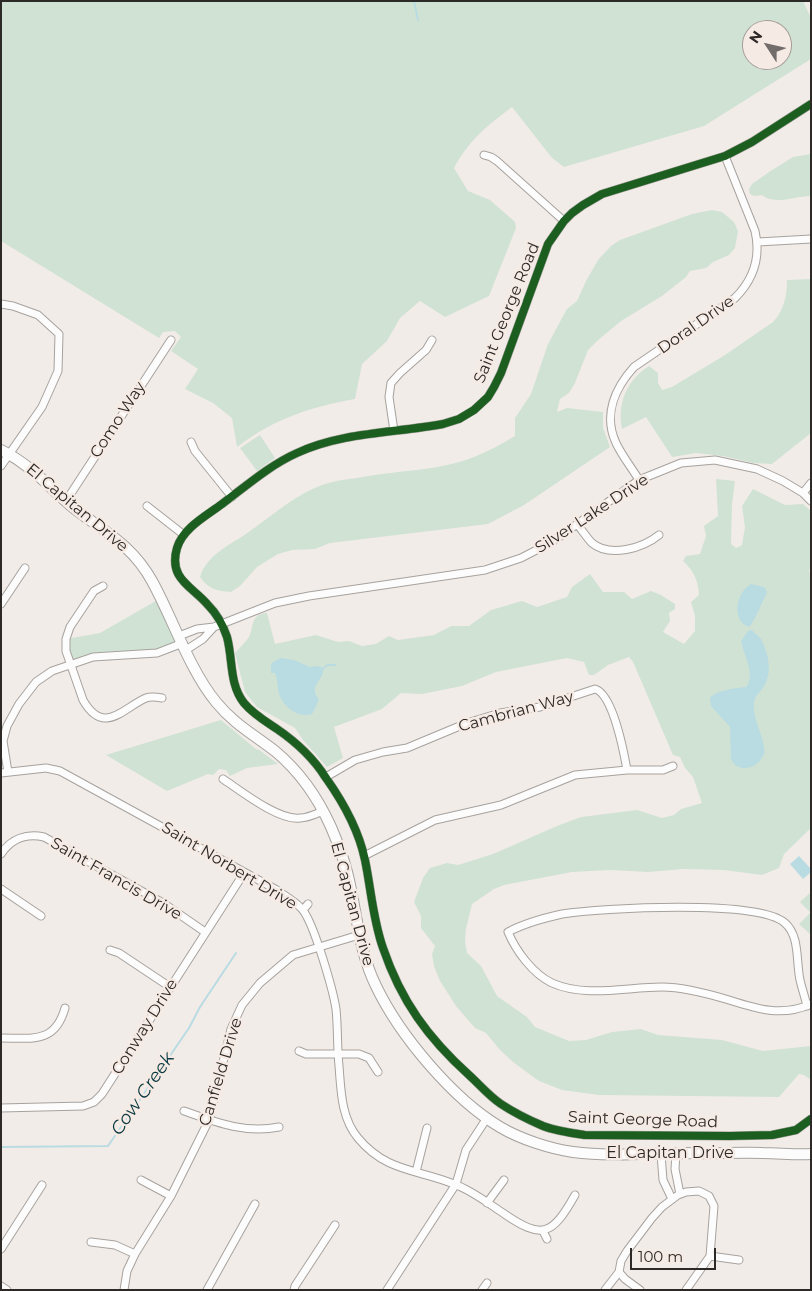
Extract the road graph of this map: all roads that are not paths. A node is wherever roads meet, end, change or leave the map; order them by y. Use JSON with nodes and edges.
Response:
{"nodes":[{"id":1,"x":811,"y":104,"type":"edge"},
{"id":2,"x":484,"y":155,"type":"dead end"},
{"id":3,"x":725,"y":156,"type":"junction"},
{"id":4,"x":564,"y":221,"type":"junction"},
{"id":5,"x":811,"y":240,"type":"edge"},
{"id":6,"x":758,"y":242,"type":"junction"},
{"id":7,"x":1,"y":304,"type":"edge"},
{"id":8,"x":171,"y":340,"type":"dead end"},
{"id":9,"x":432,"y":340,"type":"dead end"},
{"id":10,"x":394,"y":431,"type":"junction"},
{"id":11,"x":191,"y":442,"type":"dead end"},
{"id":12,"x":5,"y":452,"type":"edge"},
{"id":13,"x":1,"y":466,"type":"edge"},
{"id":14,"x":639,"y":480,"type":"junction"},
{"id":15,"x":811,"y":483,"type":"edge"},
{"id":16,"x":803,"y":493,"type":"junction"},
{"id":17,"x":232,"y":497,"type":"junction"},
{"id":18,"x":66,"y":501,"type":"junction"},
{"id":19,"x":811,"y":501,"type":"edge"},
{"id":20,"x":147,"y":506,"type":"dead end"},
{"id":21,"x":577,"y":524,"type":"junction"},
{"id":22,"x":184,"y":535,"type":"junction"},
{"id":23,"x":659,"y":535,"type":"dead end"},
{"id":24,"x":25,"y":568,"type":"dead end"},
{"id":25,"x":103,"y":586,"type":"dead end"},
{"id":26,"x":1,"y":604,"type":"edge"},
{"id":27,"x":222,"y":623,"type":"junction"},
{"id":28,"x":214,"y":627,"type":"junction"},
{"id":29,"x":183,"y":643,"type":"junction"},
{"id":30,"x":70,"y":663,"type":"junction"},
{"id":31,"x":162,"y":698,"type":"dead end"},
{"id":32,"x":673,"y":766,"type":"dead end"},
{"id":33,"x":627,"y":770,"type":"junction"},
{"id":34,"x":5,"y":773,"type":"edge"},
{"id":35,"x":326,"y":778,"type":"junction"},
{"id":36,"x":223,"y":779,"type":"dead end"},
{"id":37,"x":323,"y":811,"type":"junction"},
{"id":38,"x":1,"y":854,"type":"edge"},
{"id":39,"x":364,"y":856,"type":"junction"},
{"id":40,"x":244,"y":873,"type":"junction"},
{"id":41,"x":1,"y":889,"type":"edge"},
{"id":42,"x":41,"y":916,"type":"dead end"},
{"id":43,"x":205,"y":932,"type":"junction"},
{"id":44,"x":359,"y":935,"type":"junction"},
{"id":45,"x":318,"y":946,"type":"junction"},
{"id":46,"x":110,"y":950,"type":"dead end"},
{"id":47,"x":170,"y":987,"type":"junction"},
{"id":48,"x":809,"y":1005,"type":"edge"},
{"id":49,"x":65,"y":1008,"type":"dead end"},
{"id":50,"x":1,"y":1038,"type":"edge"},
{"id":51,"x":299,"y":1051,"type":"dead end"},
{"id":52,"x":338,"y":1054,"type":"junction"},
{"id":53,"x":378,"y":1072,"type":"dead end"},
{"id":54,"x":1,"y":1108,"type":"edge"},
{"id":55,"x":184,"y":1110,"type":"dead end"},
{"id":56,"x":487,"y":1118,"type":"junction"},
{"id":57,"x":811,"y":1119,"type":"edge"},
{"id":58,"x":209,"y":1120,"type":"junction"},
{"id":59,"x":279,"y":1127,"type":"dead end"},
{"id":60,"x":427,"y":1128,"type":"dead end"},
{"id":61,"x":676,"y":1153,"type":"junction"},
{"id":62,"x":661,"y":1154,"type":"junction"},
{"id":63,"x":811,"y":1154,"type":"edge"},
{"id":64,"x":416,"y":1172,"type":"junction"},
{"id":65,"x":141,"y":1180,"type":"dead end"},
{"id":66,"x":504,"y":1180,"type":"dead end"},
{"id":67,"x":456,"y":1184,"type":"junction"},
{"id":68,"x":42,"y":1185,"type":"dead end"},
{"id":69,"x":680,"y":1194,"type":"junction"},
{"id":70,"x":575,"y":1195,"type":"dead end"},
{"id":71,"x":170,"y":1196,"type":"junction"},
{"id":72,"x":672,"y":1200,"type":"junction"},
{"id":73,"x":487,"y":1203,"type":"junction"},
{"id":74,"x":255,"y":1204,"type":"dead end"},
{"id":75,"x":335,"y":1225,"type":"dead end"},
{"id":76,"x":543,"y":1231,"type":"junction"},
{"id":77,"x":547,"y":1240,"type":"dead end"},
{"id":78,"x":91,"y":1242,"type":"dead end"},
{"id":79,"x":1,"y":1249,"type":"edge"},
{"id":80,"x":135,"y":1254,"type":"junction"},
{"id":81,"x":710,"y":1256,"type":"junction"},
{"id":82,"x":739,"y":1260,"type":"dead end"},
{"id":83,"x":619,"y":1272,"type":"junction"},
{"id":84,"x":1,"y":1286,"type":"edge"},
{"id":85,"x":6,"y":1290,"type":"edge"},
{"id":86,"x":124,"y":1290,"type":"edge"},
{"id":87,"x":206,"y":1290,"type":"edge"},
{"id":88,"x":294,"y":1290,"type":"edge"},
{"id":89,"x":386,"y":1290,"type":"edge"},
{"id":90,"x":605,"y":1290,"type":"edge"},
{"id":91,"x":640,"y":1290,"type":"edge"},
{"id":92,"x":686,"y":1290,"type":"edge"}],
"edges":[{"from":1,"to":3,"type":"street","name":"Saint George Road"},
{"from":2,"to":4,"type":"street"},
{"from":3,"to":4,"type":"street","name":"Saint George Road"},
{"from":3,"to":6,"type":"street","name":"Doral Drive"},
{"from":4,"to":10,"type":"street","name":"Saint George Road"},
{"from":5,"to":6,"type":"street"},
{"from":6,"to":14,"type":"street","name":"Doral Drive"},
{"from":7,"to":12,"type":"street"},
{"from":8,"to":18,"type":"street","name":"Como Way"},
{"from":9,"to":10,"type":"street"},
{"from":10,"to":17,"type":"street","name":"Saint George Road"},
{"from":11,"to":17,"type":"street"},
{"from":12,"to":13,"type":"street"},
{"from":12,"to":18,"type":"street","name":"El Capitan Drive"},
{"from":14,"to":16,"type":"street","name":"Silver Lake Drive"},
{"from":14,"to":21,"type":"street","name":"Silver Lake Drive"},
{"from":15,"to":16,"type":"street"},
{"from":16,"to":19,"type":"street","name":"Silver Lake Drive"},
{"from":17,"to":22,"type":"street","name":"Saint George Road"},
{"from":18,"to":29,"type":"street","name":"El Capitan Drive"},
{"from":20,"to":22,"type":"street"},
{"from":21,"to":23,"type":"street"},
{"from":21,"to":27,"type":"street","name":"Silver Lake Drive"},
{"from":22,"to":27,"type":"street","name":"Saint George Road"},
{"from":24,"to":26,"type":"street"},
{"from":25,"to":30,"type":"street"},
{"from":27,"to":28,"type":"street","name":"Silver Lake Drive"},
{"from":27,"to":35,"type":"street","name":"Saint George Road"},
{"from":28,"to":29,"type":"street"},
{"from":28,"to":29,"type":"street"},
{"from":29,"to":30,"type":"street"},
{"from":29,"to":37,"type":"street","name":"El Capitan Drive"},
{"from":30,"to":31,"type":"street"},
{"from":30,"to":34,"type":"street"},
{"from":32,"to":33,"type":"street"},
{"from":33,"to":35,"type":"street","name":"Cambrian Way"},
{"from":33,"to":39,"type":"street"},
{"from":34,"to":40,"type":"street","name":"Saint Norbert Drive"},
{"from":35,"to":39,"type":"street","name":"Saint George Road"},
{"from":36,"to":37,"type":"street"},
{"from":37,"to":44,"type":"street","name":"El Capitan Drive"},
{"from":38,"to":43,"type":"street","name":"Saint Francis Drive"},
{"from":39,"to":57,"type":"street","name":"Saint George Road"},
{"from":40,"to":43,"type":"street","name":"Conway Drive"},
{"from":40,"to":45,"type":"street","name":"Saint Norbert Drive"},
{"from":41,"to":42,"type":"street"},
{"from":43,"to":47,"type":"street","name":"Conway Drive"},
{"from":44,"to":45,"type":"street","name":"Canfield Drive"},
{"from":44,"to":56,"type":"street","name":"El Capitan Drive"},
{"from":45,"to":52,"type":"street","name":"Saint Norbert Drive"},
{"from":45,"to":58,"type":"street","name":"Canfield Drive"},
{"from":46,"to":47,"type":"street"},
{"from":47,"to":54,"type":"street","name":"Conway Drive"},
{"from":48,"to":48,"type":"street"},
{"from":49,"to":50,"type":"street"},
{"from":51,"to":52,"type":"street"},
{"from":52,"to":53,"type":"street"},
{"from":52,"to":64,"type":"street","name":"Saint Norbert Drive"},
{"from":55,"to":58,"type":"street"},
{"from":56,"to":62,"type":"street","name":"El Capitan Drive"},
{"from":56,"to":67,"type":"street"},
{"from":58,"to":59,"type":"street"},
{"from":58,"to":71,"type":"street","name":"Canfield Drive"},
{"from":60,"to":64,"type":"street"},
{"from":61,"to":62,"type":"street","name":"El Capitan Drive"},
{"from":61,"to":63,"type":"street","name":"El Capitan Drive"},
{"from":61,"to":69,"type":"street"},
{"from":62,"to":72,"type":"street"},
{"from":64,"to":67,"type":"street","name":"Saint Norbert Drive"},
{"from":65,"to":71,"type":"street"},
{"from":66,"to":73,"type":"street"},
{"from":67,"to":73,"type":"street","name":"Saint Norbert Drive"},
{"from":67,"to":89,"type":"street"},
{"from":68,"to":79,"type":"street"},
{"from":69,"to":72,"type":"street"},
{"from":69,"to":81,"type":"street"},
{"from":70,"to":76,"type":"street"},
{"from":71,"to":80,"type":"street","name":"Canfield Drive"},
{"from":72,"to":83,"type":"street"},
{"from":73,"to":76,"type":"street","name":"Saint Norbert Drive"},
{"from":74,"to":87,"type":"street"},
{"from":75,"to":88,"type":"street"},
{"from":76,"to":77,"type":"street"},
{"from":78,"to":80,"type":"street"},
{"from":80,"to":86,"type":"street","name":"Canfield Drive"},
{"from":81,"to":82,"type":"street"},
{"from":81,"to":92,"type":"street"},
{"from":83,"to":90,"type":"street"},
{"from":83,"to":91,"type":"street"},
{"from":84,"to":85,"type":"street"}]}
